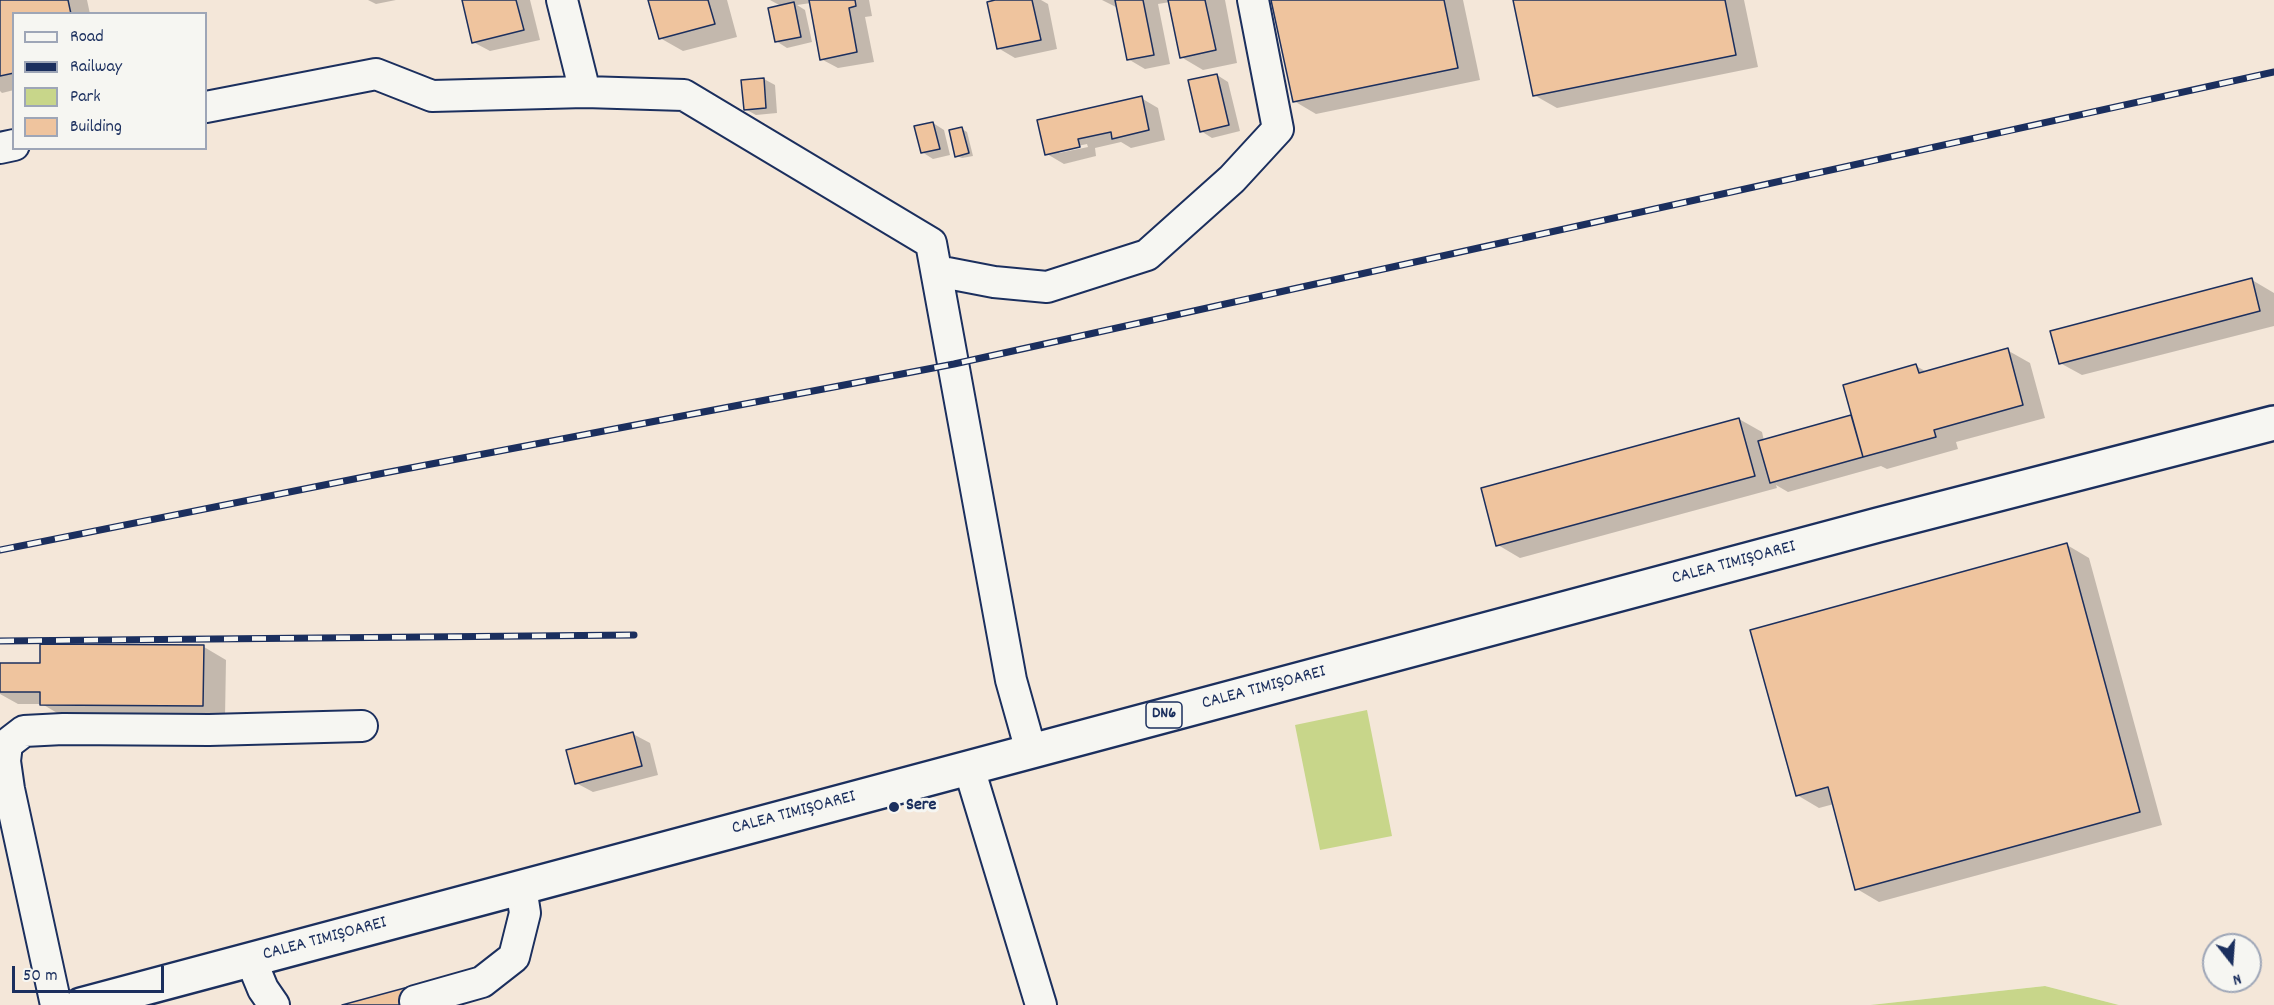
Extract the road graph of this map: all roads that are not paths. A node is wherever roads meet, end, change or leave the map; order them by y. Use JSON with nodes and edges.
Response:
{"nodes":[{"id":1,"x":562,"y":0,"type":"edge"},
{"id":2,"x":1253,"y":0,"type":"edge"},
{"id":3,"x":585,"y":93,"type":"junction"},
{"id":4,"x":207,"y":107,"type":"edge"},
{"id":5,"x":937,"y":271,"type":"junction"},
{"id":6,"x":2274,"y":423,"type":"edge"},
{"id":7,"x":362,"y":726,"type":"dead end"},
{"id":8,"x":1031,"y":751,"type":"junction"},
{"id":9,"x":969,"y":768,"type":"junction"},
{"id":10,"x":521,"y":887,"type":"junction"},
{"id":11,"x":251,"y":960,"type":"junction"},
{"id":12,"x":415,"y":1000,"type":"dead end"},
{"id":13,"x":56,"y":1005,"type":"edge"},
{"id":14,"x":81,"y":1005,"type":"edge"},
{"id":15,"x":274,"y":1005,"type":"edge"},
{"id":16,"x":1041,"y":1005,"type":"edge"}],
"edges":[{"from":1,"to":3,"type":"street"},
{"from":2,"to":5,"type":"street"},
{"from":3,"to":4,"type":"street"},
{"from":3,"to":5,"type":"street"},
{"from":5,"to":8,"type":"street"},
{"from":6,"to":8,"type":"main road","name":"CALEA TIMIȘOAREI","number":"DN6"},
{"from":7,"to":13,"type":"street"},
{"from":8,"to":9,"type":"main road","name":"CALEA TIMIȘOAREI","number":"DN6"},
{"from":9,"to":10,"type":"main road","name":"CALEA TIMIȘOAREI","number":"DN6"},
{"from":9,"to":16,"type":"street"},
{"from":10,"to":11,"type":"main road","name":"CALEA TIMIȘOAREI","number":"DN6"},
{"from":10,"to":12,"type":"street"},
{"from":11,"to":14,"type":"main road","name":"CALEA TIMIȘOAREI","number":"DN6"},
{"from":11,"to":15,"type":"street"}]}
